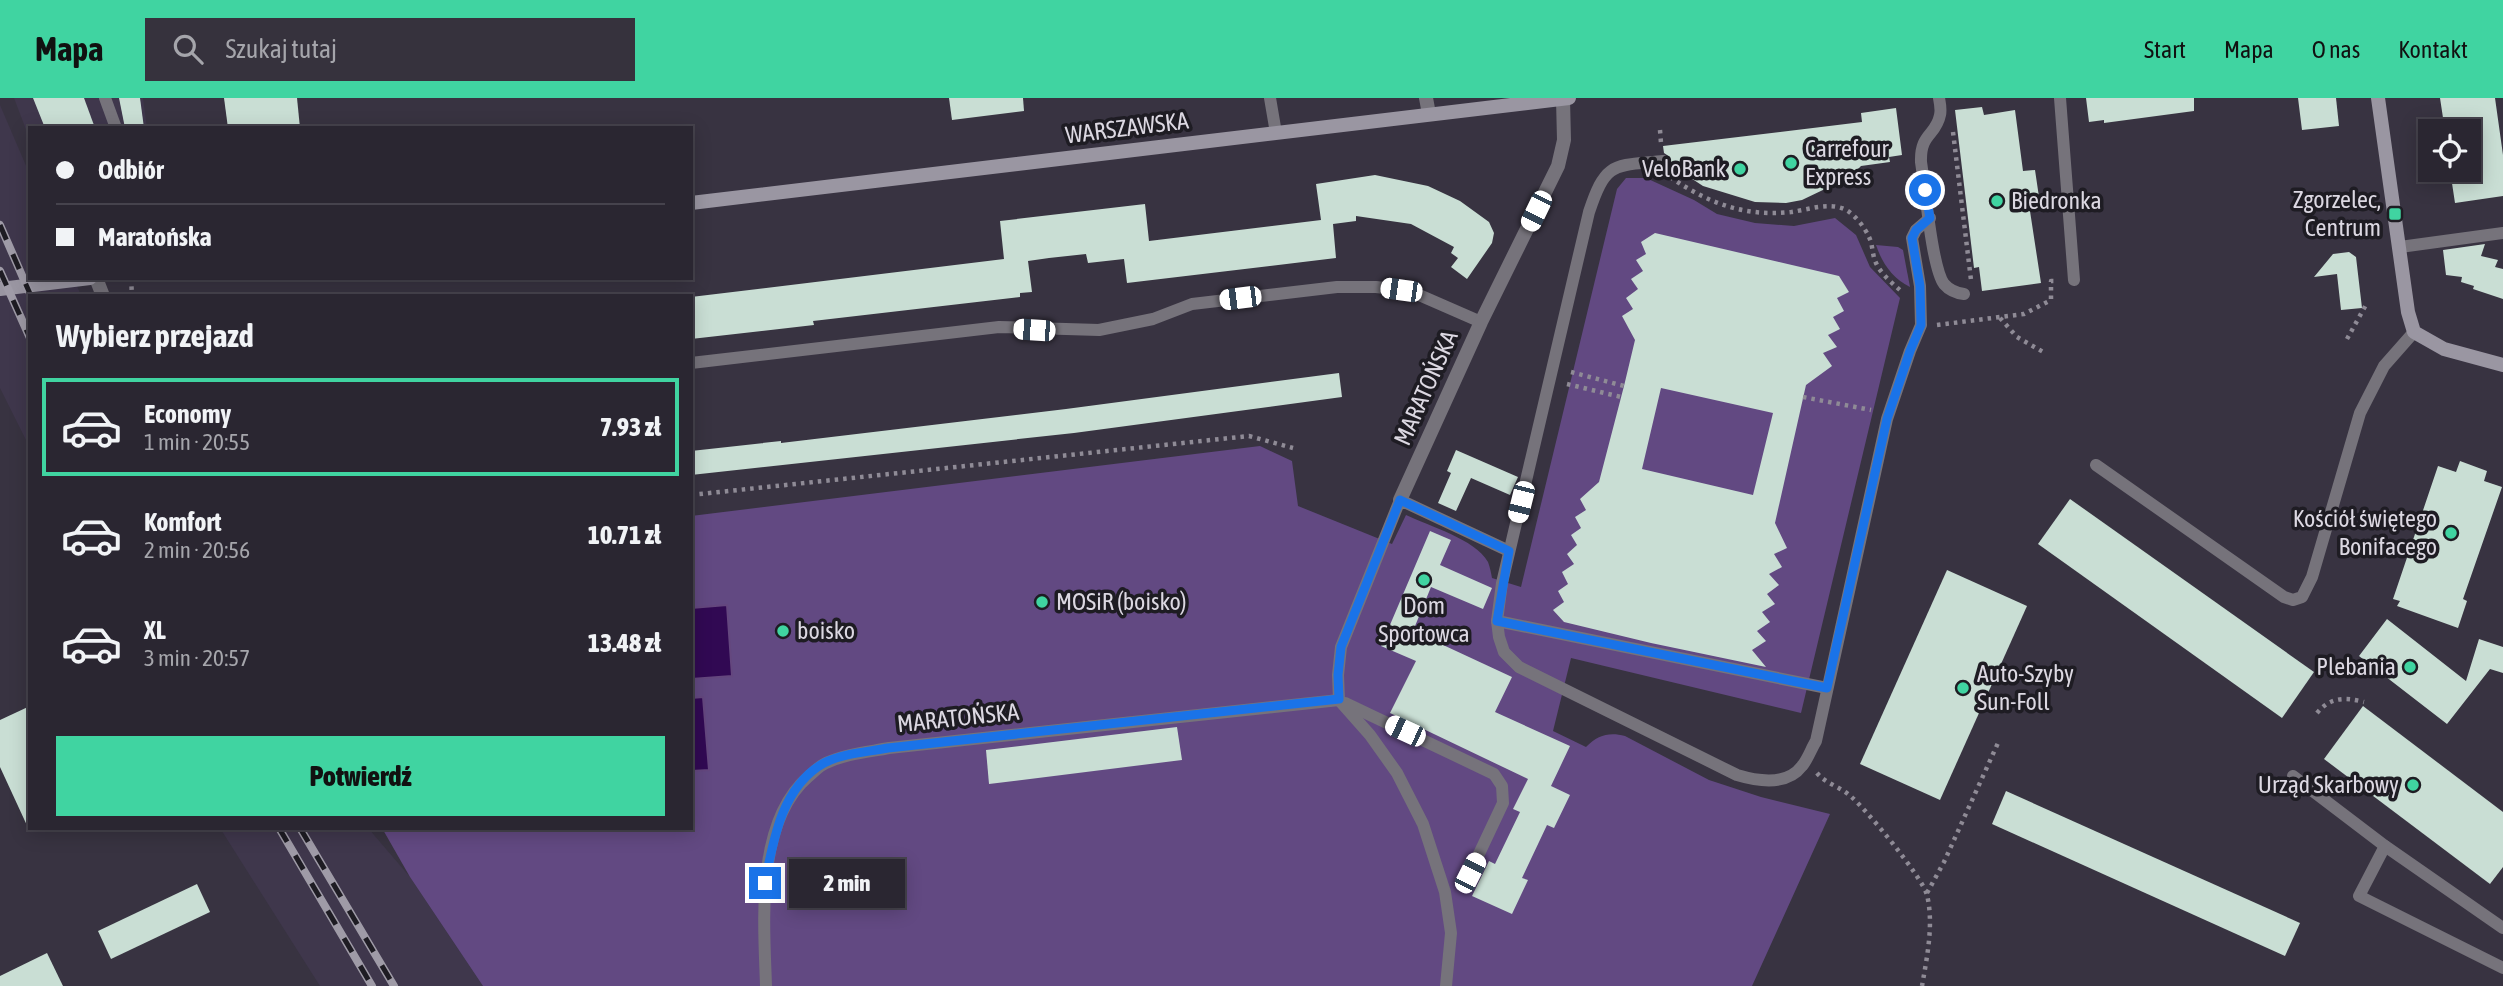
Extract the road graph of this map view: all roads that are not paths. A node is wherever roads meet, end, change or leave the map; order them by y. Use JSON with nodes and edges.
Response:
{"nodes":[{"id":1,"x":105,"y":98,"type":"edge"},
{"id":2,"x":1270,"y":98,"type":"edge"},
{"id":3,"x":1426,"y":98,"type":"edge"},
{"id":4,"x":1569,"y":98,"type":"edge"},
{"id":5,"x":1939,"y":98,"type":"edge"},
{"id":6,"x":2060,"y":98,"type":"edge"},
{"id":7,"x":2378,"y":98,"type":"edge"},
{"id":8,"x":1563,"y":99,"type":"edge"},
{"id":9,"x":1429,"y":114,"type":"junction"},
{"id":10,"x":115,"y":126,"type":"edge"},
{"id":11,"x":1276,"y":133,"type":"junction"},
{"id":12,"x":1663,"y":160,"type":"road end"},
{"id":13,"x":693,"y":203,"type":"edge"},
{"id":14,"x":1930,"y":218,"type":"junction"},
{"id":15,"x":2503,"y":233,"type":"edge"},
{"id":16,"x":2400,"y":247,"type":"junction"},
{"id":17,"x":74,"y":280,"type":"edge"},
{"id":18,"x":2074,"y":280,"type":"road end"},
{"id":19,"x":0,"y":289,"type":"edge"},
{"id":20,"x":1968,"y":289,"type":"road end"},
{"id":21,"x":1481,"y":322,"type":"junction"},
{"id":22,"x":2414,"y":332,"type":"junction"},
{"id":23,"x":693,"y":363,"type":"edge"},
{"id":24,"x":2503,"y":365,"type":"edge"},
{"id":25,"x":2096,"y":465,"type":"dead end"},
{"id":26,"x":1400,"y":500,"type":"junction"},
{"id":27,"x":1509,"y":551,"type":"junction"},
{"id":28,"x":1497,"y":621,"type":"junction"},
{"id":29,"x":1827,"y":688,"type":"junction"},
{"id":30,"x":1339,"y":699,"type":"junction"},
{"id":31,"x":2293,"y":776,"type":"dead end"},
{"id":32,"x":2385,"y":846,"type":"junction"},
{"id":33,"x":1470,"y":873,"type":"dead end"},
{"id":34,"x":2503,"y":928,"type":"edge"},
{"id":35,"x":2503,"y":968,"type":"edge"},
{"id":36,"x":766,"y":986,"type":"edge"},
{"id":37,"x":1446,"y":986,"type":"edge"}],
"edges":[{"from":1,"to":10,"type":"lane"},
{"from":2,"to":11,"type":"lane"},
{"from":3,"to":9,"type":"street"},
{"from":4,"to":8,"type":"main road","name":"WARSZAWSKA"},
{"from":5,"to":14,"type":"lane"},
{"from":6,"to":18,"type":"lane"},
{"from":7,"to":16,"type":"main road"},
{"from":8,"to":9,"type":"main road","name":"WARSZAWSKA"},
{"from":8,"to":21,"type":"street","name":"MARATOŃSKA"},
{"from":9,"to":11,"type":"main road","name":"WARSZAWSKA"},
{"from":11,"to":13,"type":"main road","name":"WARSZAWSKA"},
{"from":12,"to":27,"type":"lane"},
{"from":14,"to":20,"type":"lane"},
{"from":14,"to":29,"type":"lane"},
{"from":15,"to":16,"type":"lane"},
{"from":16,"to":22,"type":"main road"},
{"from":17,"to":19,"type":"main road"},
{"from":21,"to":23,"type":"lane"},
{"from":21,"to":26,"type":"street","name":"MARATOŃSKA"},
{"from":22,"to":24,"type":"main road"},
{"from":22,"to":25,"type":"lane"},
{"from":26,"to":27,"type":"lane"},
{"from":26,"to":30,"type":"lane","name":"MARATOŃSKA"},
{"from":27,"to":28,"type":"lane"},
{"from":28,"to":29,"type":"lane"},
{"from":28,"to":29,"type":"lane"},
{"from":30,"to":33,"type":"lane"},
{"from":30,"to":36,"type":"lane","name":"MARATOŃSKA"},
{"from":30,"to":37,"type":"lane"},
{"from":31,"to":32,"type":"lane"},
{"from":32,"to":34,"type":"lane"},
{"from":32,"to":35,"type":"lane"}]}
